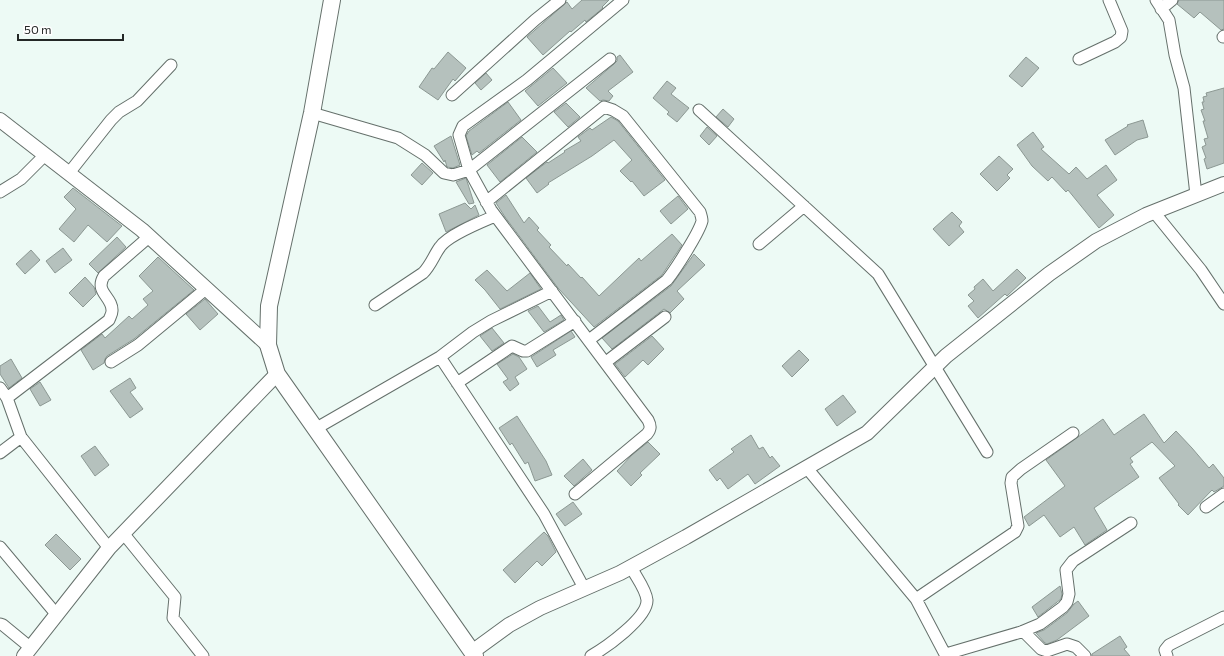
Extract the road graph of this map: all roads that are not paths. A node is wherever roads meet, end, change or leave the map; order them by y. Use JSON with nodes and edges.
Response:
{"nodes":[{"id":1,"x":332,"y":0,"type":"edge"},
{"id":2,"x":560,"y":0,"type":"edge"},
{"id":3,"x":623,"y":0,"type":"edge"},
{"id":4,"x":1109,"y":0,"type":"edge"},
{"id":5,"x":1172,"y":0,"type":"edge"},
{"id":6,"x":546,"y":4,"type":"edge"},
{"id":7,"x":1158,"y":4,"type":"edge"},
{"id":8,"x":610,"y":59,"type":"dead end"},
{"id":9,"x":1079,"y":59,"type":"dead end"},
{"id":10,"x":171,"y":65,"type":"dead end"},
{"id":11,"x":452,"y":95,"type":"dead end"},
{"id":12,"x":699,"y":110,"type":"dead end"},
{"id":13,"x":312,"y":113,"type":"junction"},
{"id":14,"x":0,"y":120,"type":"edge"},
{"id":15,"x":45,"y":155,"type":"junction"},
{"id":16,"x":469,"y":170,"type":"junction"},
{"id":17,"x":69,"y":173,"type":"junction"},
{"id":18,"x":1224,"y":184,"type":"edge"},
{"id":19,"x":0,"y":192,"type":"edge"},
{"id":20,"x":1196,"y":195,"type":"junction"},
{"id":21,"x":486,"y":202,"type":"junction"},
{"id":22,"x":804,"y":206,"type":"junction"},
{"id":23,"x":1154,"y":212,"type":"junction"},
{"id":24,"x":495,"y":216,"type":"junction"},
{"id":25,"x":150,"y":236,"type":"junction"},
{"id":26,"x":759,"y":244,"type":"dead end"},
{"id":27,"x":207,"y":288,"type":"junction"},
{"id":28,"x":552,"y":291,"type":"junction"},
{"id":29,"x":1224,"y":304,"type":"edge"},
{"id":30,"x":375,"y":305,"type":"dead end"},
{"id":31,"x":665,"y":317,"type":"dead end"},
{"id":32,"x":575,"y":321,"type":"junction"},
{"id":33,"x":589,"y":340,"type":"junction"},
{"id":34,"x":268,"y":345,"type":"junction"},
{"id":35,"x":440,"y":357,"type":"junction"},
{"id":36,"x":111,"y":362,"type":"dead end"},
{"id":37,"x":606,"y":362,"type":"junction"},
{"id":38,"x":934,"y":368,"type":"junction"},
{"id":39,"x":277,"y":374,"type":"junction"},
{"id":40,"x":457,"y":383,"type":"junction"},
{"id":41,"x":0,"y":388,"type":"edge"},
{"id":42,"x":6,"y":398,"type":"junction"},
{"id":43,"x":315,"y":429,"type":"junction"},
{"id":44,"x":1073,"y":433,"type":"dead end"},
{"id":45,"x":21,"y":437,"type":"junction"},
{"id":46,"x":986,"y":452,"type":"dead end"},
{"id":47,"x":0,"y":453,"type":"edge"},
{"id":48,"x":806,"y":467,"type":"junction"},
{"id":49,"x":575,"y":494,"type":"dead end"},
{"id":50,"x":1224,"y":494,"type":"edge"},
{"id":51,"x":1206,"y":507,"type":"dead end"},
{"id":52,"x":1131,"y":523,"type":"dead end"},
{"id":53,"x":123,"y":533,"type":"junction"},
{"id":54,"x":0,"y":547,"type":"edge"},
{"id":55,"x":109,"y":548,"type":"junction"},
{"id":56,"x":631,"y":567,"type":"junction"},
{"id":57,"x":584,"y":588,"type":"junction"},
{"id":58,"x":916,"y":599,"type":"junction"},
{"id":59,"x":57,"y":615,"type":"junction"},
{"id":60,"x":1224,"y":617,"type":"edge"},
{"id":61,"x":0,"y":624,"type":"edge"},
{"id":62,"x":1024,"y":631,"type":"junction"},
{"id":63,"x":27,"y":652,"type":"edge"},
{"id":64,"x":473,"y":654,"type":"edge"},
{"id":65,"x":946,"y":655,"type":"edge"},
{"id":66,"x":203,"y":656,"type":"edge"},
{"id":67,"x":591,"y":656,"type":"edge"},
{"id":68,"x":1086,"y":656,"type":"edge"},
{"id":69,"x":1167,"y":656,"type":"edge"}],
"edges":[{"from":1,"to":13,"type":"main road"},
{"from":2,"to":6,"type":"street"},
{"from":3,"to":16,"type":"street"},
{"from":4,"to":9,"type":"street"},
{"from":5,"to":7,"type":"street"},
{"from":6,"to":11,"type":"street"},
{"from":7,"to":20,"type":"street"},
{"from":8,"to":16,"type":"street"},
{"from":10,"to":17,"type":"street"},
{"from":12,"to":22,"type":"street"},
{"from":13,"to":16,"type":"street"},
{"from":13,"to":34,"type":"main road"},
{"from":14,"to":15,"type":"street"},
{"from":15,"to":17,"type":"street"},
{"from":15,"to":19,"type":"street"},
{"from":16,"to":21,"type":"street"},
{"from":17,"to":25,"type":"street"},
{"from":18,"to":20,"type":"street"},
{"from":20,"to":23,"type":"street"},
{"from":21,"to":24,"type":"street"},
{"from":21,"to":33,"type":"street"},
{"from":22,"to":26,"type":"street"},
{"from":22,"to":38,"type":"street"},
{"from":23,"to":29,"type":"street"},
{"from":23,"to":38,"type":"street"},
{"from":24,"to":28,"type":"street"},
{"from":24,"to":30,"type":"street"},
{"from":25,"to":27,"type":"street"},
{"from":25,"to":42,"type":"street"},
{"from":27,"to":34,"type":"street"},
{"from":27,"to":36,"type":"street"},
{"from":28,"to":32,"type":"street"},
{"from":28,"to":35,"type":"street"},
{"from":31,"to":37,"type":"street"},
{"from":32,"to":33,"type":"street"},
{"from":32,"to":40,"type":"street"},
{"from":33,"to":37,"type":"street"},
{"from":34,"to":39,"type":"main road"},
{"from":35,"to":40,"type":"street"},
{"from":35,"to":43,"type":"street"},
{"from":37,"to":49,"type":"street"},
{"from":38,"to":46,"type":"street"},
{"from":38,"to":48,"type":"street"},
{"from":39,"to":43,"type":"main road"},
{"from":39,"to":53,"type":"street"},
{"from":40,"to":57,"type":"street"},
{"from":41,"to":42,"type":"street"},
{"from":42,"to":45,"type":"street"},
{"from":43,"to":64,"type":"main road"},
{"from":44,"to":58,"type":"street"},
{"from":45,"to":47,"type":"street"},
{"from":45,"to":55,"type":"street"},
{"from":48,"to":56,"type":"street"},
{"from":48,"to":58,"type":"street"},
{"from":50,"to":51,"type":"street"},
{"from":52,"to":62,"type":"street"},
{"from":53,"to":55,"type":"street"},
{"from":53,"to":66,"type":"street"},
{"from":54,"to":59,"type":"street"},
{"from":55,"to":59,"type":"street"},
{"from":56,"to":57,"type":"street"},
{"from":56,"to":67,"type":"street"},
{"from":57,"to":64,"type":"street"},
{"from":58,"to":65,"type":"street"},
{"from":59,"to":63,"type":"street"},
{"from":60,"to":69,"type":"street"},
{"from":61,"to":63,"type":"street"},
{"from":62,"to":65,"type":"street"},
{"from":62,"to":68,"type":"street"}]}
